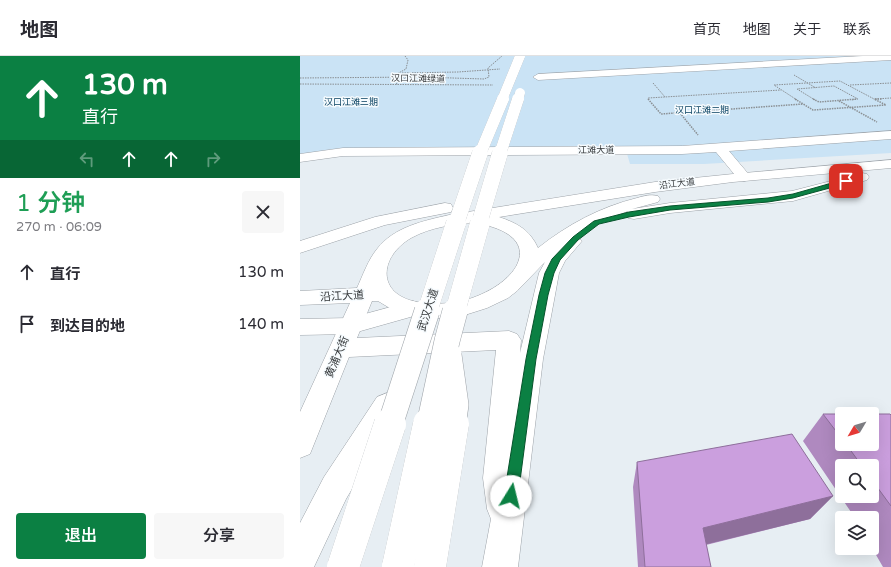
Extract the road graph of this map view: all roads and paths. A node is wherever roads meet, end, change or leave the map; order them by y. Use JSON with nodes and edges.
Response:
{"nodes":[{"id":1,"x":405,"y":56,"type":"edge"},
{"id":2,"x":502,"y":56,"type":"edge"},
{"id":3,"x":754,"y":56,"type":"edge"},
{"id":4,"x":773,"y":56,"type":"edge"},
{"id":5,"x":891,"y":57,"type":"edge"},
{"id":6,"x":717,"y":58,"type":"junction"},
{"id":7,"x":837,"y":58,"type":"edge"},
{"id":8,"x":655,"y":61,"type":"dead end"},
{"id":9,"x":631,"y":62,"type":"dead end"},
{"id":10,"x":786,"y":63,"type":"junction"},
{"id":11,"x":729,"y":66,"type":"junction"},
{"id":12,"x":528,"y":67,"type":"edge"},
{"id":13,"x":503,"y":69,"type":"dead end"},
{"id":14,"x":488,"y":70,"type":"junction"},
{"id":15,"x":639,"y":71,"type":"junction"},
{"id":16,"x":402,"y":73,"type":"junction"},
{"id":17,"x":793,"y":75,"type":"dead end"},
{"id":18,"x":390,"y":77,"type":"junction"},
{"id":19,"x":407,"y":77,"type":"junction"},
{"id":20,"x":300,"y":78,"type":"edge"},
{"id":21,"x":651,"y":80,"type":"dead end"},
{"id":22,"x":808,"y":83,"type":"junction"},
{"id":23,"x":891,"y":83,"type":"edge"},
{"id":24,"x":300,"y":84,"type":"edge"},
{"id":25,"x":396,"y":85,"type":"junction"},
{"id":26,"x":498,"y":85,"type":"dead end"},
{"id":27,"x":848,"y":85,"type":"junction"},
{"id":28,"x":816,"y":88,"type":"junction"},
{"id":29,"x":781,"y":90,"type":"junction"},
{"id":30,"x":665,"y":97,"type":"junction"},
{"id":31,"x":891,"y":98,"type":"edge"},
{"id":32,"x":875,"y":99,"type":"junction"},
{"id":33,"x":839,"y":101,"type":"junction"},
{"id":34,"x":803,"y":104,"type":"junction"},
{"id":35,"x":851,"y":108,"type":"junction"},
{"id":36,"x":680,"y":112,"type":"junction"},
{"id":37,"x":879,"y":124,"type":"dead end"},
{"id":38,"x":891,"y":135,"type":"edge"},
{"id":39,"x":714,"y":148,"type":"junction"},
{"id":40,"x":300,"y":158,"type":"edge"},
{"id":41,"x":891,"y":164,"type":"edge"},
{"id":42,"x":891,"y":174,"type":"edge"},
{"id":43,"x":867,"y":176,"type":"junction"},
{"id":44,"x":739,"y":177,"type":"junction"},
{"id":45,"x":655,"y":187,"type":"junction"},
{"id":46,"x":464,"y":218,"type":"junction"},
{"id":47,"x":429,"y":224,"type":"junction"},
{"id":48,"x":585,"y":226,"type":"junction"},
{"id":49,"x":300,"y":247,"type":"edge"},
{"id":50,"x":300,"y":261,"type":"edge"},
{"id":51,"x":524,"y":271,"type":"junction"},
{"id":52,"x":374,"y":294,"type":"junction"},
{"id":53,"x":300,"y":298,"type":"edge"},
{"id":54,"x":414,"y":309,"type":"junction"},
{"id":55,"x":300,"y":327,"type":"edge"},
{"id":56,"x":346,"y":337,"type":"junction"},
{"id":57,"x":447,"y":341,"type":"junction"},
{"id":58,"x":406,"y":375,"type":"junction"},
{"id":59,"x":300,"y":444,"type":"edge"},
{"id":60,"x":506,"y":526,"type":"junction"},
{"id":61,"x":300,"y":559,"type":"edge"},
{"id":62,"x":343,"y":567,"type":"edge"},
{"id":63,"x":398,"y":567,"type":"edge"},
{"id":64,"x":430,"y":567,"type":"edge"},
{"id":65,"x":500,"y":567,"type":"edge"}],
"edges":[{"from":1,"to":16,"type":"path"},
{"from":2,"to":14,"type":"path"},
{"from":3,"to":6,"type":"main road"},
{"from":4,"to":10,"type":"main road"},
{"from":5,"to":7,"type":"main road"},
{"from":6,"to":8,"type":"main road"},
{"from":6,"to":11,"type":"main road"},
{"from":7,"to":10,"type":"main road"},
{"from":9,"to":15,"type":"main road"},
{"from":10,"to":11,"type":"main road"},
{"from":11,"to":15,"type":"main road"},
{"from":12,"to":15,"type":"main road"},
{"from":12,"to":57,"type":"main road","bridge":true},
{"from":12,"to":58,"type":"main road","name":"武汉大道","bridge":true},
{"from":13,"to":14,"type":"path"},
{"from":14,"to":16,"type":"path"},
{"from":14,"to":19,"type":"path"},
{"from":16,"to":18,"type":"path"},
{"from":17,"to":22,"type":"path"},
{"from":18,"to":19,"type":"path"},
{"from":18,"to":20,"type":"path"},
{"from":19,"to":25,"type":"path"},
{"from":21,"to":30,"type":"path"},
{"from":22,"to":27,"type":"path"},
{"from":22,"to":28,"type":"path"},
{"from":22,"to":29,"type":"path"},
{"from":23,"to":27,"type":"path"},
{"from":24,"to":25,"type":"path","name":"汉口江滩绿道"},
{"from":25,"to":26,"type":"path","name":"汉口江滩绿道"},
{"from":27,"to":32,"type":"path"},
{"from":28,"to":33,"type":"path"},
{"from":28,"to":33,"type":"path"},
{"from":29,"to":30,"type":"path"},
{"from":29,"to":34,"type":"path"},
{"from":30,"to":36,"type":"path"},
{"from":31,"to":32,"type":"path"},
{"from":32,"to":35,"type":"path"},
{"from":33,"to":35,"type":"path"},
{"from":34,"to":35,"type":"path"},
{"from":34,"to":36,"type":"path"},
{"from":35,"to":37,"type":"path"},
{"from":36,"to":39,"type":"path"},
{"from":38,"to":39,"type":"main road","name":"江滩大道"},
{"from":39,"to":40,"type":"main road","name":"江滩大道"},
{"from":39,"to":44,"type":"main road"},
{"from":41,"to":44,"type":"main road","name":"沿江大道"},
{"from":42,"to":43,"type":"main road","name":"沿江大道"},
{"from":43,"to":48,"type":"main road"},
{"from":43,"to":48,"type":"main road","name":"沿江大道"},
{"from":44,"to":45,"type":"main road","name":"沿江大道"},
{"from":45,"to":46,"type":"main road","name":"沿江大道"},
{"from":45,"to":49,"type":"main road"},
{"from":46,"to":47,"type":"main road"},
{"from":46,"to":51,"type":"main road"},
{"from":47,"to":50,"type":"main road"},
{"from":47,"to":52,"type":"main road","name":"黄浦大街"},
{"from":48,"to":51,"type":"main road","name":"沿江大道"},
{"from":48,"to":60,"type":"main road"},
{"from":51,"to":54,"type":"main road"},
{"from":52,"to":53,"type":"main road","name":"沿江大道"},
{"from":52,"to":54,"type":"main road"},
{"from":52,"to":56,"type":"main road","name":"黄浦大街"},
{"from":54,"to":56,"type":"main road"},
{"from":55,"to":56,"type":"main road"},
{"from":56,"to":59,"type":"main road","name":"黄浦大街"},
{"from":56,"to":60,"type":"main road"},
{"from":57,"to":63,"type":"main road","bridge":true},
{"from":57,"to":64,"type":"main road","bridge":true},
{"from":58,"to":61,"type":"main road","bridge":true},
{"from":58,"to":62,"type":"main road","name":"武汉大道","bridge":true},
{"from":60,"to":65,"type":"main road"}]}
